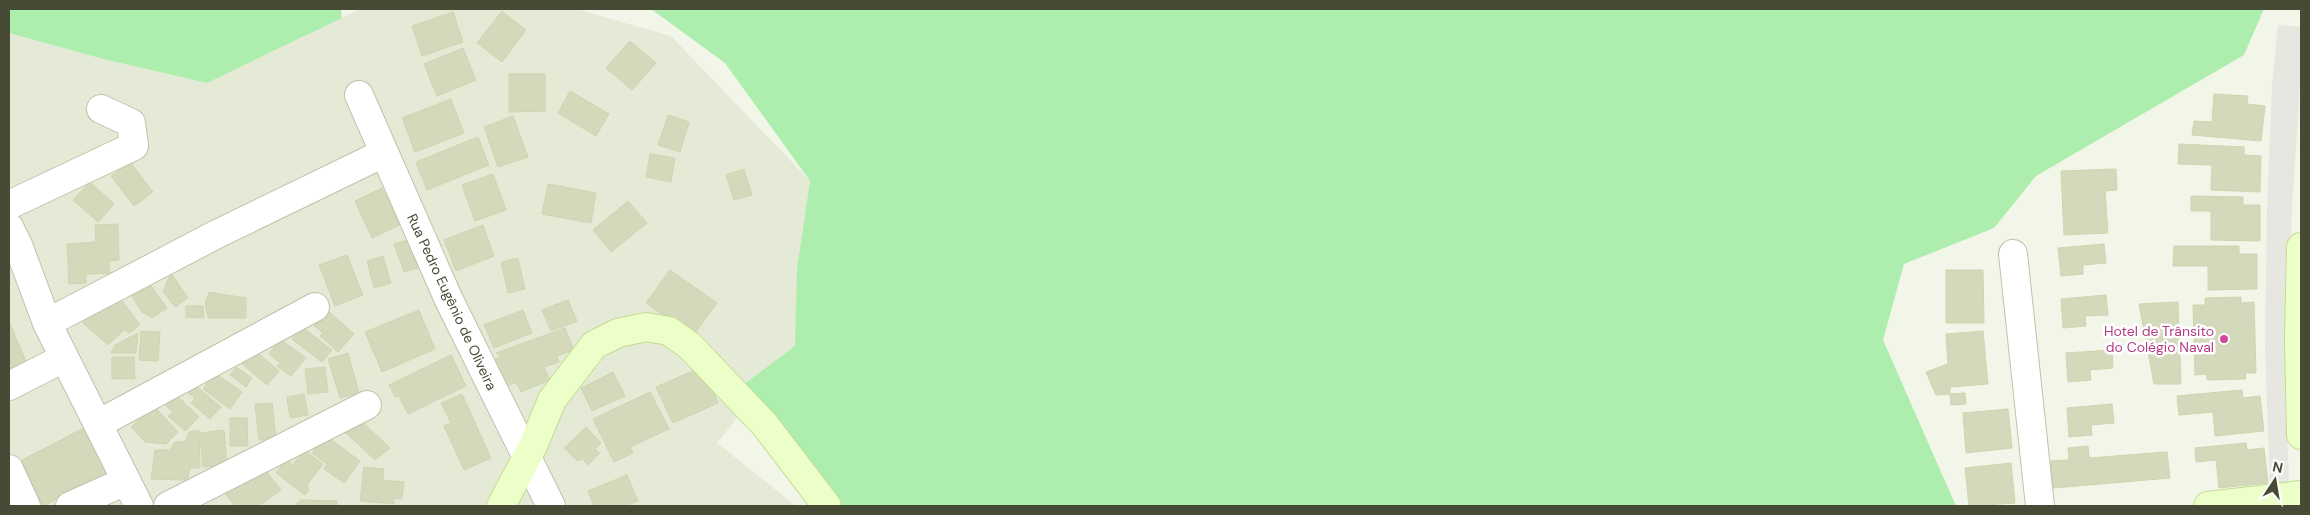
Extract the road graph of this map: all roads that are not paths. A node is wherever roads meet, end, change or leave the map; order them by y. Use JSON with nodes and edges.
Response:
{"nodes":[{"id":1,"x":359,"y":95,"type":"dead end"},
{"id":2,"x":101,"y":109,"type":"dead end"},
{"id":3,"x":384,"y":153,"type":"junction"},
{"id":4,"x":9,"y":205,"type":"edge"},
{"id":5,"x":12,"y":241,"type":"edge"},
{"id":6,"x":2301,"y":247,"type":"edge"},
{"id":7,"x":2013,"y":254,"type":"dead end"},
{"id":8,"x":315,"y":307,"type":"dead end"},
{"id":9,"x":47,"y":323,"type":"junction"},
{"id":10,"x":64,"y":358,"type":"junction"},
{"id":11,"x":9,"y":386,"type":"edge"},
{"id":12,"x":366,"y":405,"type":"dead end"},
{"id":13,"x":98,"y":424,"type":"junction"},
{"id":14,"x":2301,"y":435,"type":"edge"},
{"id":15,"x":526,"y":457,"type":"junction"},
{"id":16,"x":9,"y":469,"type":"edge"},
{"id":17,"x":126,"y":481,"type":"junction"},
{"id":18,"x":2301,"y":495,"type":"edge"},
{"id":19,"x":26,"y":506,"type":"edge"},
{"id":20,"x":70,"y":506,"type":"edge"},
{"id":21,"x":139,"y":506,"type":"edge"},
{"id":22,"x":168,"y":506,"type":"edge"},
{"id":23,"x":501,"y":506,"type":"edge"},
{"id":24,"x":551,"y":506,"type":"edge"},
{"id":25,"x":827,"y":506,"type":"edge"},
{"id":26,"x":2040,"y":506,"type":"edge"},
{"id":27,"x":2208,"y":506,"type":"edge"}],
"edges":[{"from":1,"to":3,"type":"street","name":"Rua Pedro Eugênio de Oliveira"},
{"from":2,"to":4,"type":"street"},
{"from":3,"to":9,"type":"street"},
{"from":3,"to":15,"type":"street","name":"Rua Pedro Eugênio de Oliveira"},
{"from":5,"to":9,"type":"street"},
{"from":6,"to":14,"type":"main road"},
{"from":7,"to":26,"type":"street"},
{"from":8,"to":13,"type":"street"},
{"from":9,"to":10,"type":"street"},
{"from":10,"to":11,"type":"street"},
{"from":10,"to":13,"type":"street"},
{"from":12,"to":22,"type":"street"},
{"from":13,"to":17,"type":"street"},
{"from":15,"to":23,"type":"main road"},
{"from":15,"to":24,"type":"street","name":"Rua Pedro Eugênio de Oliveira"},
{"from":15,"to":25,"type":"main road"},
{"from":16,"to":19,"type":"street"},
{"from":17,"to":20,"type":"street"},
{"from":17,"to":21,"type":"street"},
{"from":18,"to":27,"type":"main road"}]}
